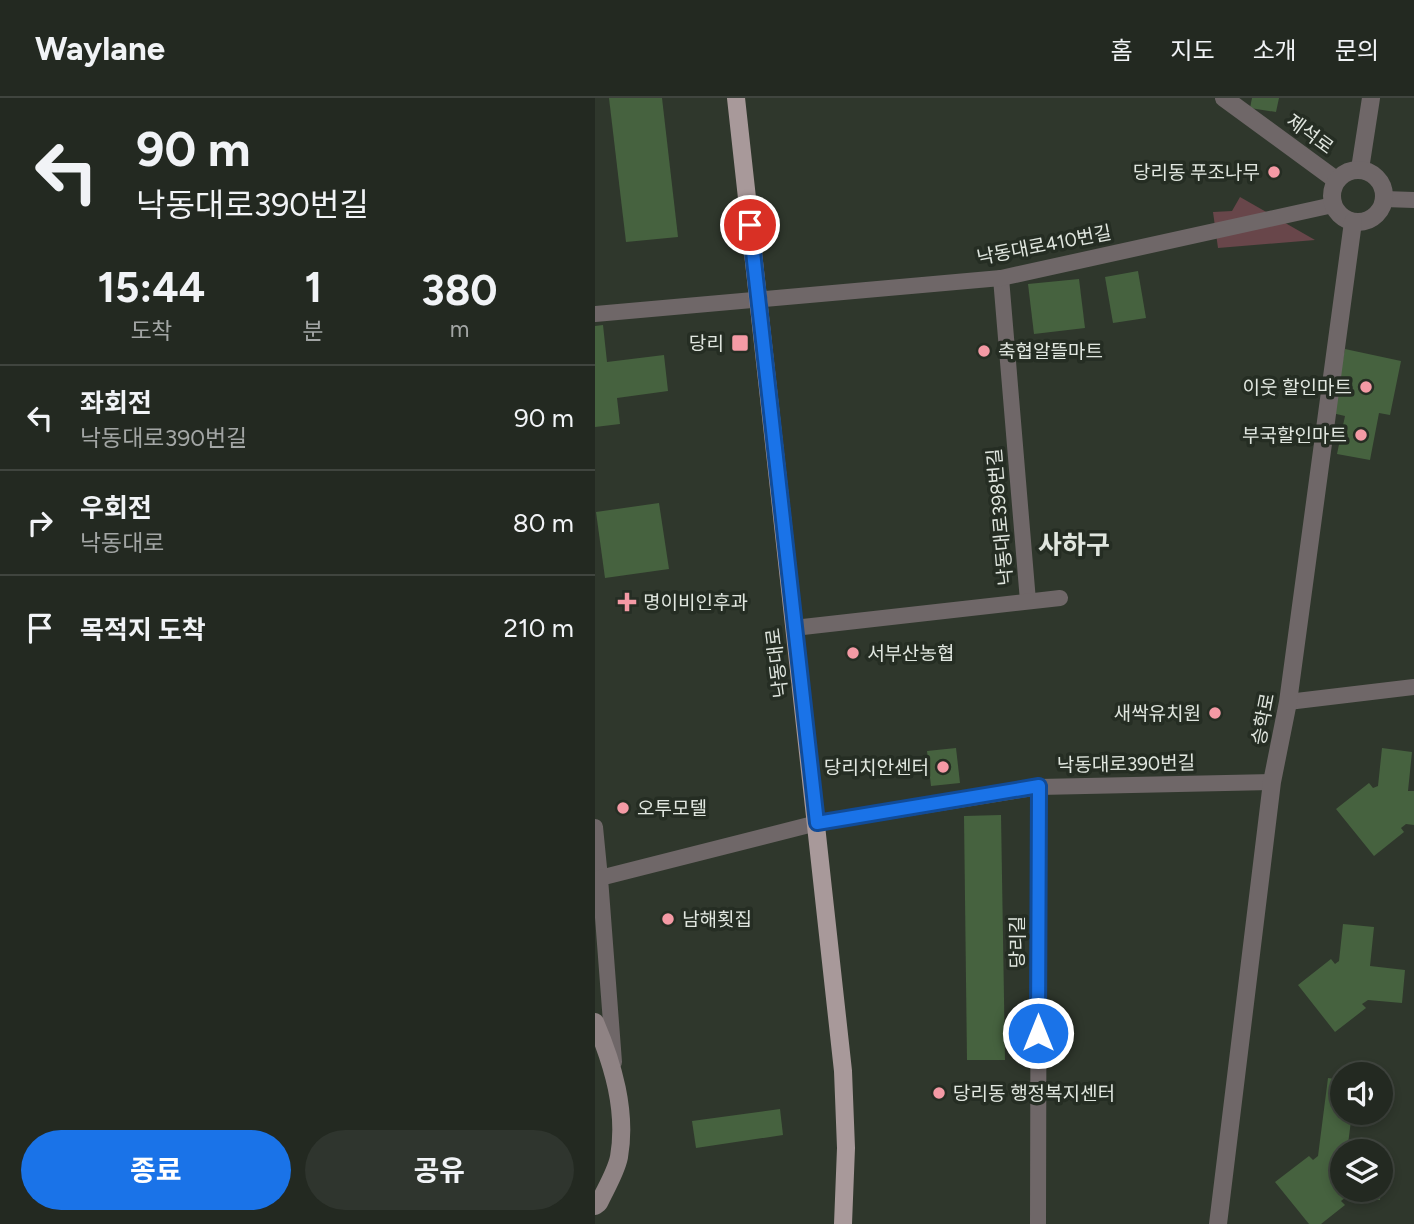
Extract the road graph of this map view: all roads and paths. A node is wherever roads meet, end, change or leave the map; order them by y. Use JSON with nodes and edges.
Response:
{"nodes":[{"id":1,"x":736,"y":98,"type":"edge"},
{"id":2,"x":1224,"y":98,"type":"edge"},
{"id":3,"x":1371,"y":98,"type":"edge"},
{"id":4,"x":1360,"y":169,"type":"junction"},
{"id":5,"x":1336,"y":180,"type":"junction"},
{"id":6,"x":1384,"y":199,"type":"junction"},
{"id":7,"x":1414,"y":200,"type":"edge"},
{"id":8,"x":1333,"y":205,"type":"junction"},
{"id":9,"x":1353,"y":222,"type":"junction"},
{"id":10,"x":1001,"y":278,"type":"junction"},
{"id":11,"x":758,"y":300,"type":"junction"},
{"id":12,"x":595,"y":314,"type":"edge"},
{"id":13,"x":1061,"y":598,"type":"dead end"},
{"id":14,"x":1028,"y":601,"type":"junction"},
{"id":15,"x":794,"y":628,"type":"junction"},
{"id":16,"x":1414,"y":687,"type":"edge"},
{"id":17,"x":1288,"y":702,"type":"junction"},
{"id":18,"x":1272,"y":782,"type":"junction"},
{"id":19,"x":1039,"y":786,"type":"junction"},
{"id":20,"x":817,"y":823,"type":"junction"},
{"id":21,"x":595,"y":827,"type":"edge"},
{"id":22,"x":598,"y":879,"type":"edge"},
{"id":23,"x":595,"y":1023,"type":"edge"},
{"id":24,"x":614,"y":1065,"type":"junction"},
{"id":25,"x":595,"y":1206,"type":"edge"},
{"id":26,"x":843,"y":1224,"type":"edge"},
{"id":27,"x":1038,"y":1224,"type":"edge"},
{"id":28,"x":1217,"y":1224,"type":"edge"}],
"edges":[{"from":1,"to":11,"type":"main road","name":"낙동대로"},
{"from":2,"to":5,"type":"street","name":"제석로"},
{"from":3,"to":4,"type":"street"},
{"from":4,"to":5,"type":"street"},
{"from":4,"to":6,"type":"street"},
{"from":5,"to":8,"type":"street"},
{"from":6,"to":7,"type":"street"},
{"from":6,"to":9,"type":"street"},
{"from":8,"to":9,"type":"street"},
{"from":8,"to":10,"type":"street","name":"낙동대로410번길"},
{"from":9,"to":17,"type":"street","name":"승학로"},
{"from":10,"to":11,"type":"street","name":"낙동대로410번길"},
{"from":10,"to":14,"type":"street","name":"낙동대로398번길"},
{"from":11,"to":12,"type":"street","name":"낙동대로410번길"},
{"from":11,"to":15,"type":"main road","name":"낙동대로"},
{"from":13,"to":14,"type":"street"},
{"from":14,"to":15,"type":"street","name":"낙동대로398번길"},
{"from":15,"to":20,"type":"main road","name":"낙동대로"},
{"from":16,"to":17,"type":"street"},
{"from":17,"to":18,"type":"street","name":"승학로"},
{"from":18,"to":19,"type":"street","name":"낙동대로390번길"},
{"from":18,"to":28,"type":"street","name":"승학로"},
{"from":19,"to":20,"type":"street","name":"낙동대로390번길"},
{"from":19,"to":27,"type":"street","name":"당리길"},
{"from":20,"to":22,"type":"street","name":"낙동대로390번길"},
{"from":20,"to":26,"type":"main road","name":"낙동대로"},
{"from":21,"to":22,"type":"street"},
{"from":22,"to":24,"type":"street"},
{"from":23,"to":24,"type":"main road"},
{"from":24,"to":25,"type":"main road"}]}
